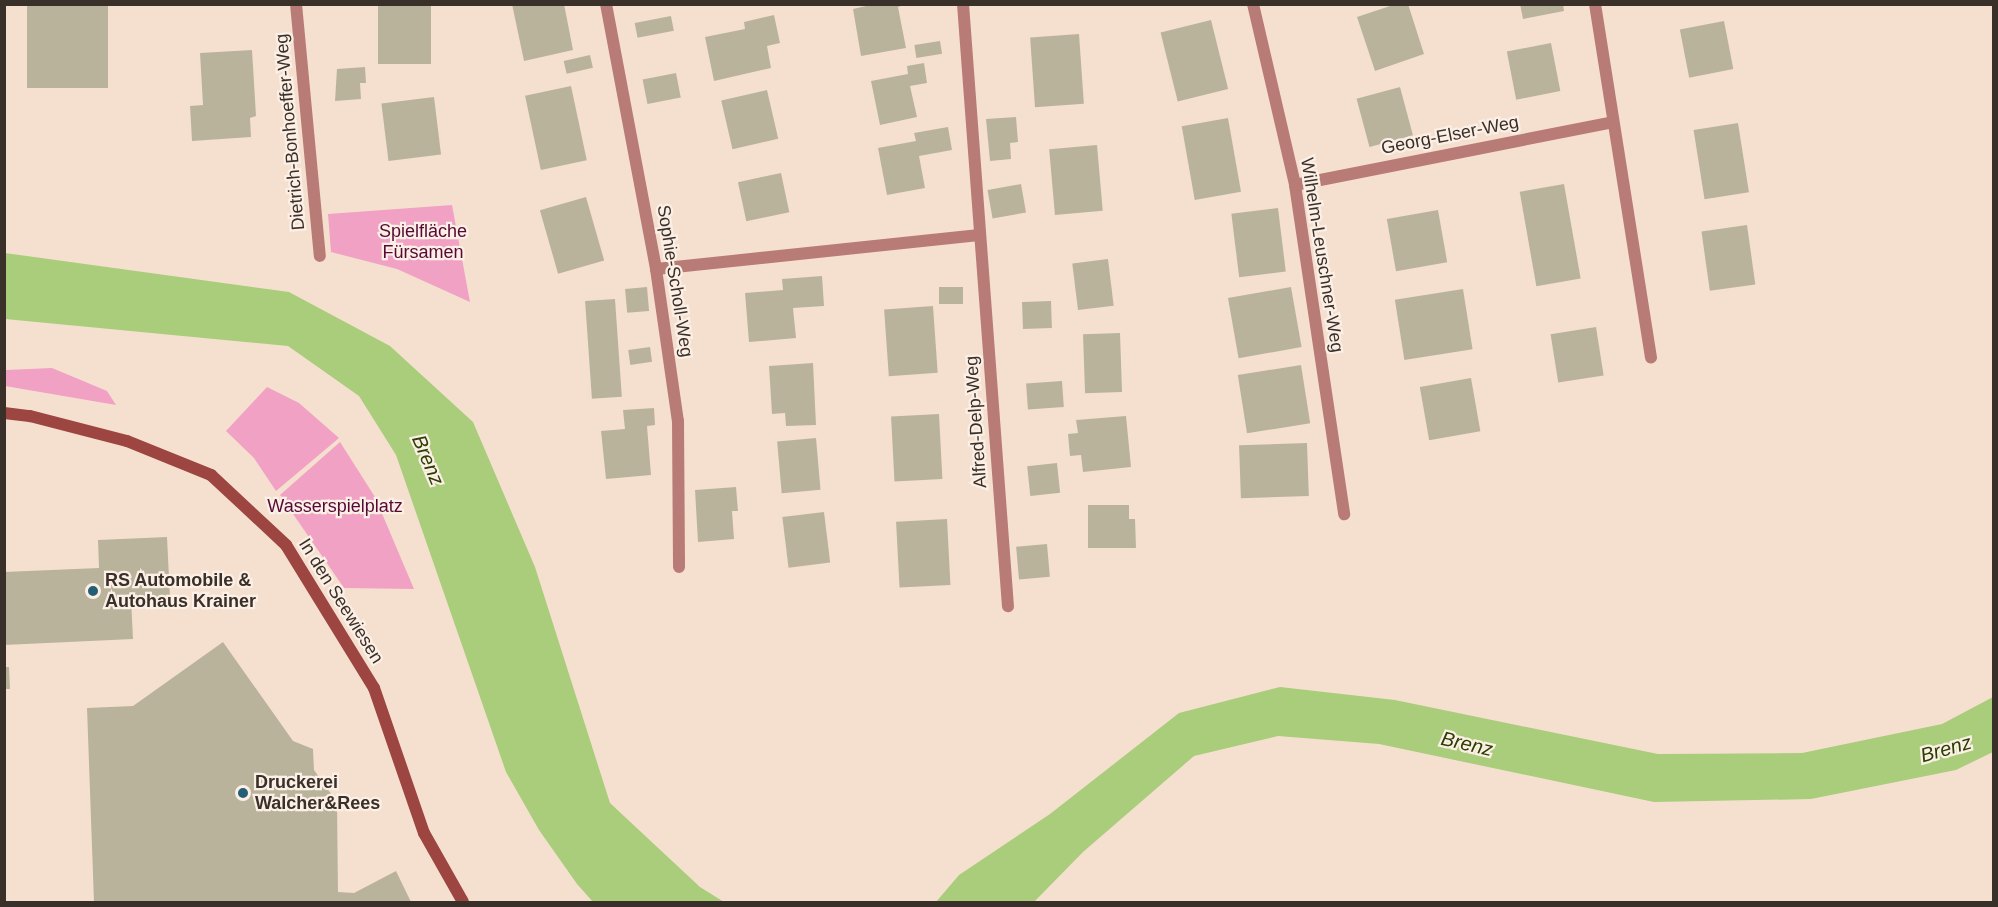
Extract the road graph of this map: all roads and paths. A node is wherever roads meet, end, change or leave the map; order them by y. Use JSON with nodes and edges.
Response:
{"nodes":[{"id":1,"x":296,"y":4,"type":"edge"},
{"id":2,"x":606,"y":4,"type":"edge"},
{"id":3,"x":963,"y":4,"type":"edge"},
{"id":4,"x":1253,"y":4,"type":"edge"},
{"id":5,"x":1595,"y":4,"type":"edge"},
{"id":6,"x":1612,"y":122,"type":"junction"},
{"id":7,"x":1294,"y":184,"type":"junction"},
{"id":8,"x":979,"y":235,"type":"junction"},
{"id":9,"x":320,"y":256,"type":"dead end"},
{"id":10,"x":656,"y":269,"type":"junction"},
{"id":11,"x":1651,"y":358,"type":"dead end"},
{"id":12,"x":4,"y":413,"type":"edge"},
{"id":13,"x":1344,"y":514,"type":"dead end"},
{"id":14,"x":679,"y":567,"type":"dead end"},
{"id":15,"x":1008,"y":606,"type":"dead end"},
{"id":16,"x":464,"y":903,"type":"edge"}],
"edges":[{"from":1,"to":9,"type":"street","name":"Dietrich-Bonhoeffer-Weg"},
{"from":2,"to":10,"type":"street","name":"Sophie-Scholl-Weg"},
{"from":3,"to":8,"type":"street","name":"Alfred-Delp-Weg"},
{"from":4,"to":7,"type":"street","name":"Wilhelm-Leuschner-Weg"},
{"from":5,"to":6,"type":"street"},
{"from":6,"to":7,"type":"street","name":"Georg-Elser-Weg"},
{"from":6,"to":11,"type":"street"},
{"from":7,"to":13,"type":"street","name":"Wilhelm-Leuschner-Weg"},
{"from":8,"to":10,"type":"street"},
{"from":8,"to":15,"type":"street","name":"Alfred-Delp-Weg"},
{"from":10,"to":14,"type":"street","name":"Sophie-Scholl-Weg"},
{"from":12,"to":16,"type":"street","name":"In den Seewiesen"}]}
